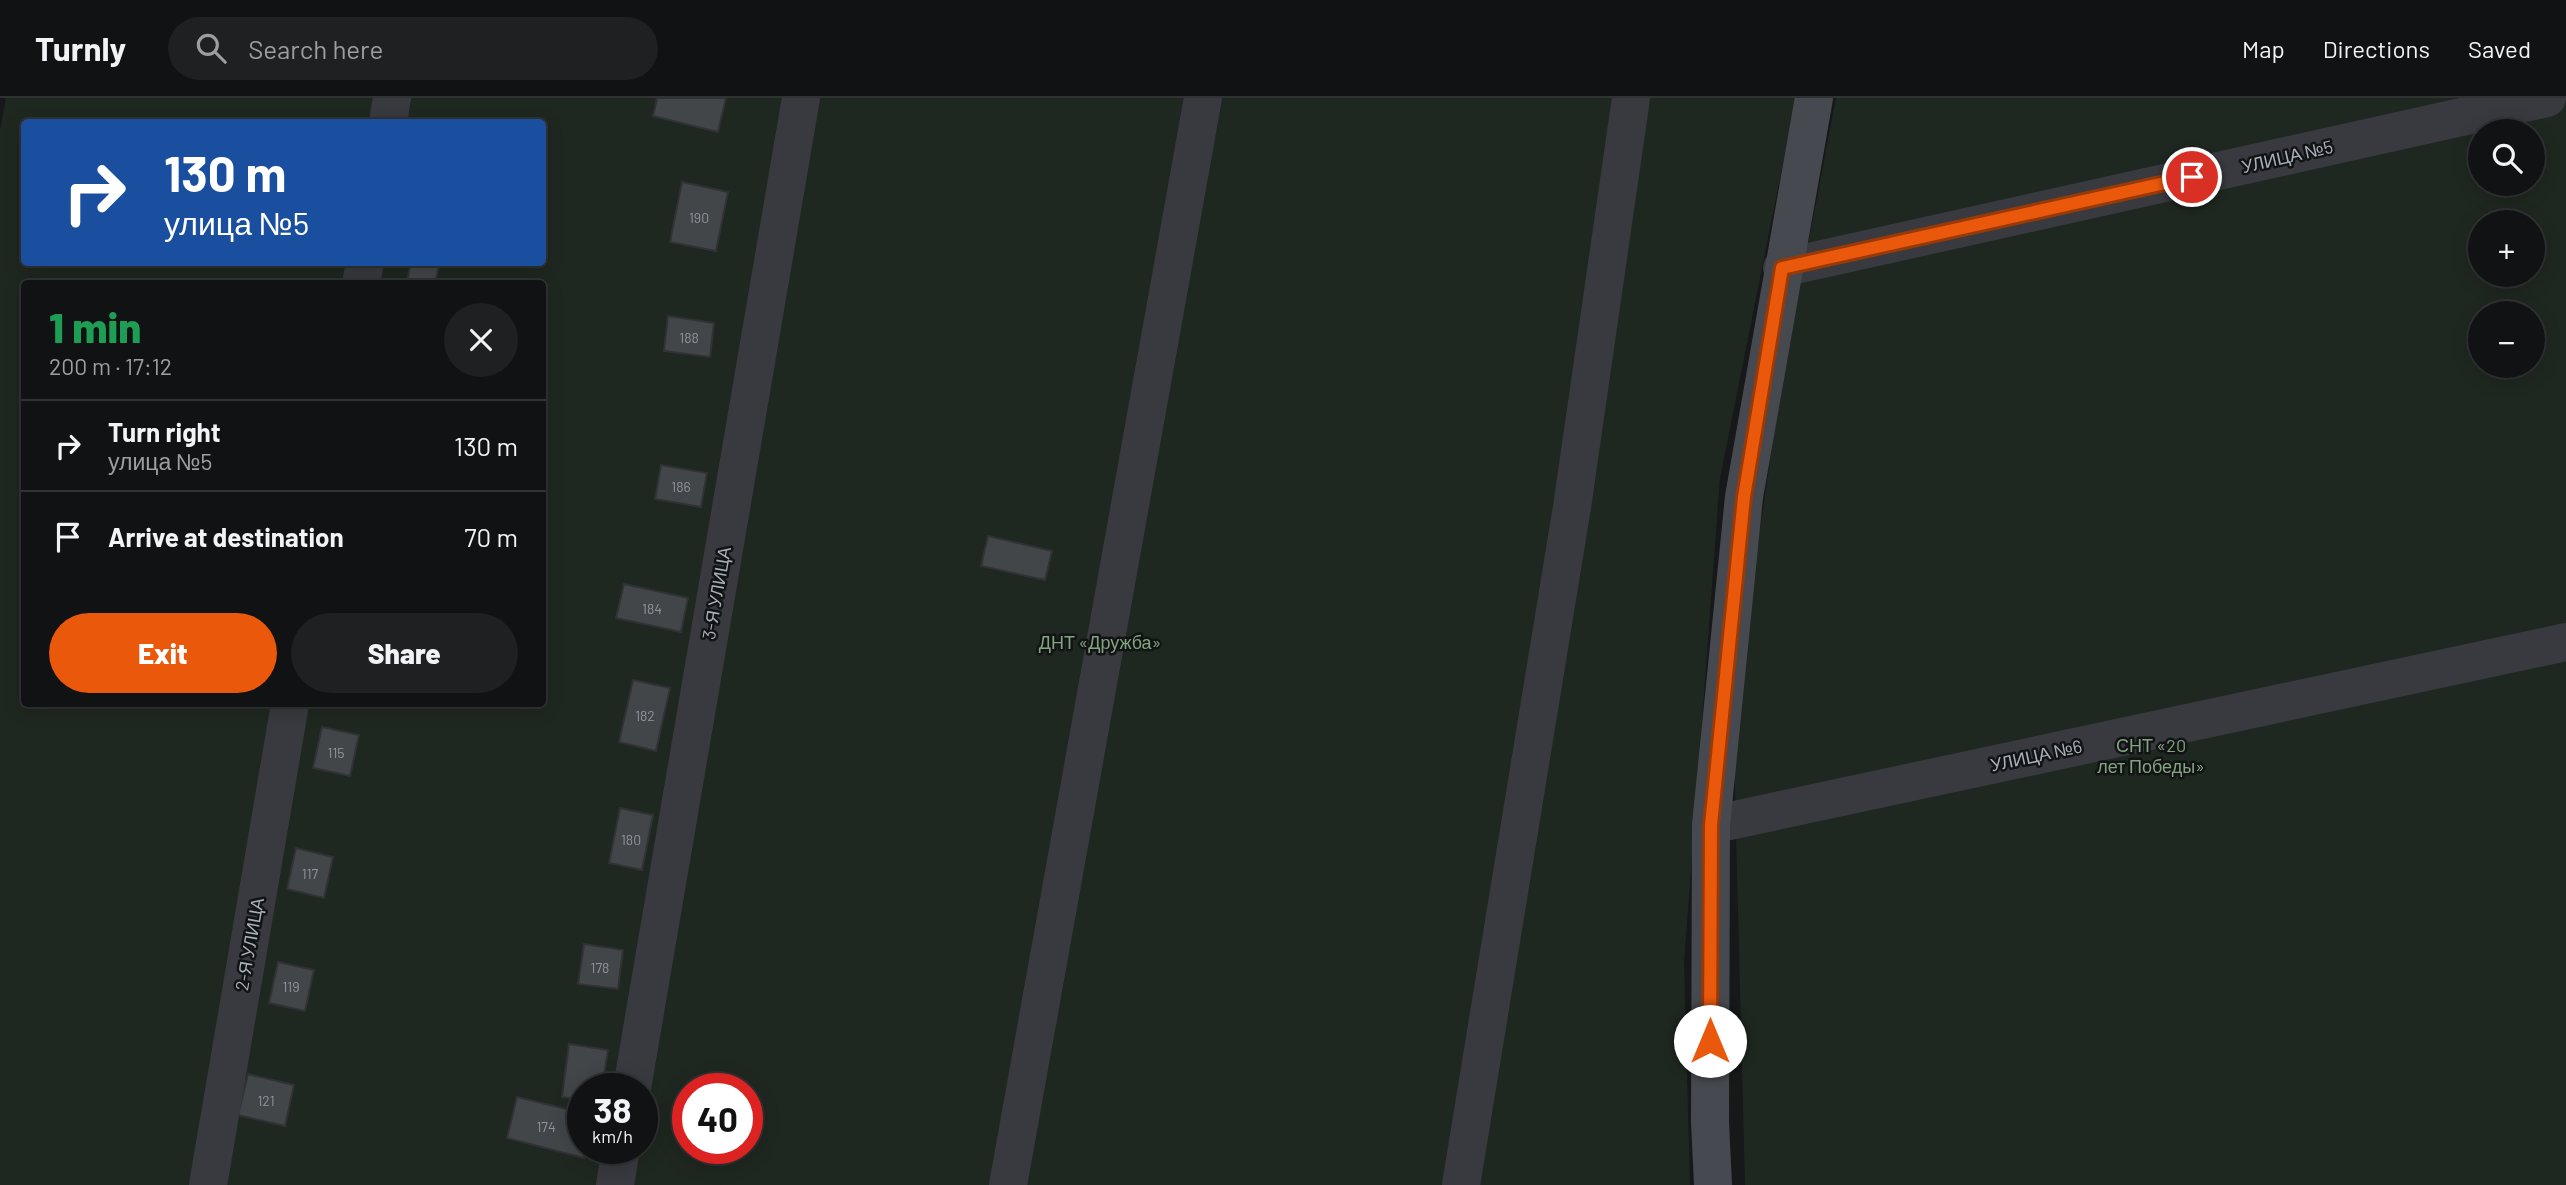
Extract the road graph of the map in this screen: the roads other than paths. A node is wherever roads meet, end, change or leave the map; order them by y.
1 (392, 98) edge
2 (801, 98) edge
3 (1203, 98) edge
4 (1631, 98) edge
5 (1814, 98) edge
6 (2547, 98) edge
7 (388, 119) edge
8 (1782, 268) junction
9 (2566, 642) edge
10 (289, 707) edge
11 (1711, 825) junction
12 (635, 1073) edge
13 (618, 1164) edge
14 (208, 1185) edge
15 (615, 1185) edge
16 (1008, 1185) edge
17 (1461, 1185) edge
18 (1713, 1185) edge

1 - 7 street
2 - 12 street, 3-Я УЛИЦА
3 - 16 street
4 - 17 street
5 - 8 street
6 - 8 street, УЛИЦА №5
8 - 11 street
9 - 11 street, УЛИЦА №6
10 - 14 street, 2-Я УЛИЦА
11 - 18 street
13 - 15 street

